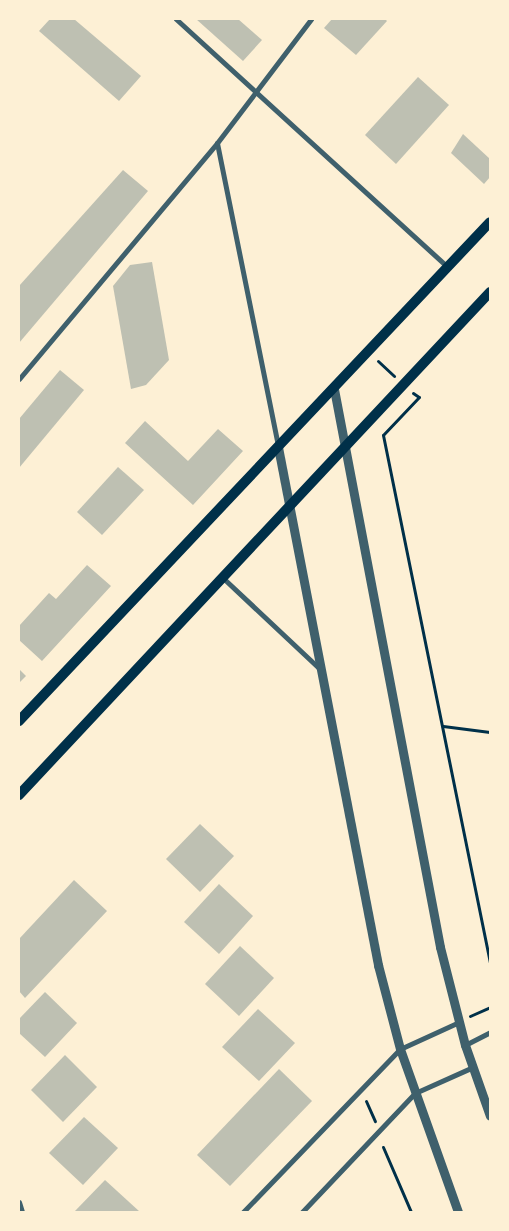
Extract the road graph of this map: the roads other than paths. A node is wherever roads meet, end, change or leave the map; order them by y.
1 (176, 19) edge
2 (312, 19) edge
3 (255, 90) junction
4 (217, 143) junction
5 (490, 222) edge
6 (448, 267) junction
7 (490, 292) edge
8 (19, 378) edge
9 (334, 389) junction
10 (346, 445) junction
11 (278, 447) junction
12 (292, 504) junction
13 (223, 578) junction
14 (324, 674) junction
15 (19, 721) edge
16 (19, 795) edge
17 (459, 1022) junction
18 (490, 1032) edge
19 (465, 1045) junction
20 (400, 1048) junction
21 (473, 1067) junction
22 (415, 1093) junction
23 (490, 1116) edge
24 (19, 1202) edge
25 (22, 1212) edge
26 (243, 1212) edge
27 (302, 1212) edge
28 (458, 1212) edge

1 - 3 street
2 - 3 street
3 - 4 street
3 - 6 street
4 - 8 street
4 - 11 street
5 - 6 main road
6 - 9 main road
7 - 10 main road
9 - 10 street
9 - 11 main road
10 - 12 main road
10 - 17 street
11 - 12 street
11 - 15 main road
12 - 13 main road
12 - 14 street
13 - 14 street
13 - 16 main road
14 - 20 street
17 - 19 street
17 - 20 street
18 - 19 street
19 - 21 street
20 - 22 street
20 - 26 street
21 - 22 street
21 - 23 street
22 - 27 street
22 - 28 street
24 - 25 street

